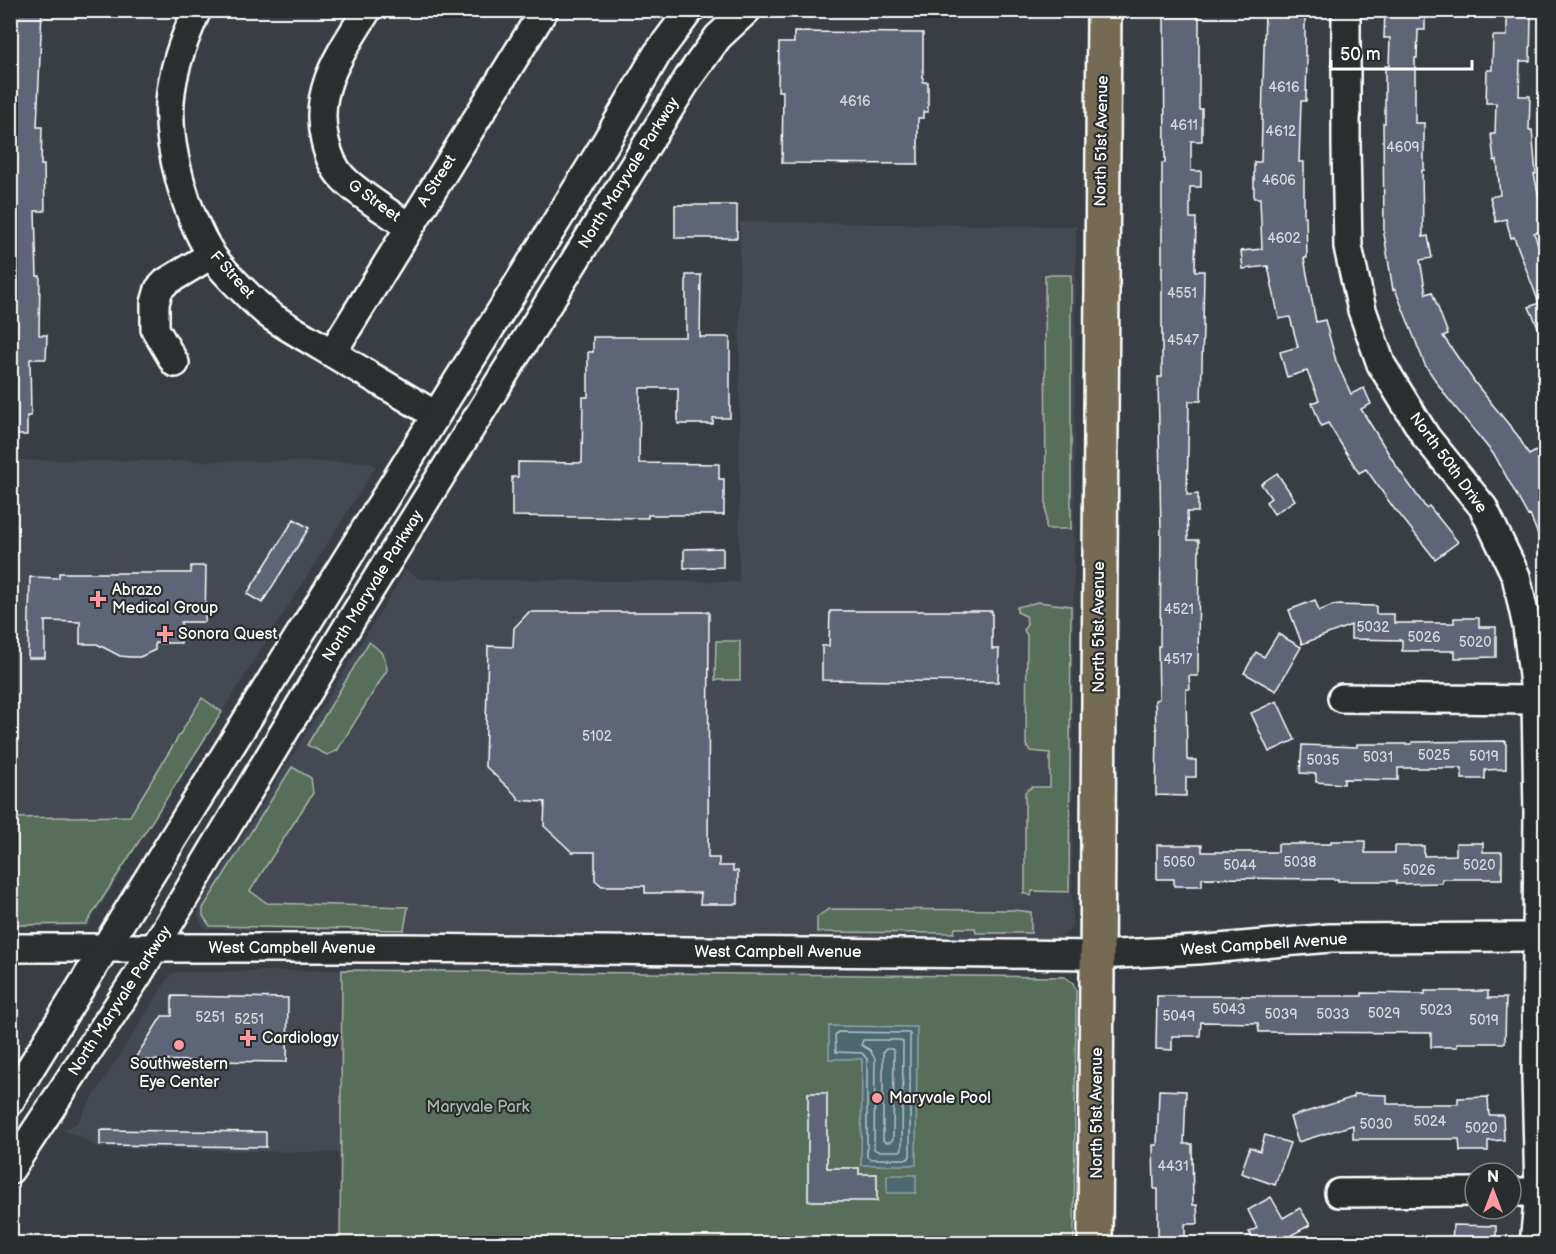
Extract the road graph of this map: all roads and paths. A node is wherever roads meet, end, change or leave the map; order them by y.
1 (197, 10) edge
2 (367, 10) edge
3 (544, 10) edge
4 (747, 10) edge
5 (1104, 10) edge
6 (1346, 10) edge
7 (684, 15) edge
8 (409, 227) junction
9 (211, 255) junction
10 (332, 353) junction
11 (175, 363) dead end
12 (435, 415) junction
13 (356, 614) junction
14 (309, 620) junction
15 (1342, 698) dead end
16 (1536, 700) junction
17 (252, 712) junction
18 (209, 856) junction
19 (1541, 937) edge
20 (10, 948) edge
21 (107, 949) junction
22 (154, 949) junction
23 (1098, 956) junction
24 (10, 1101) edge
25 (12, 1166) edge
26 (1463, 1192) edge
27 (1523, 1192) edge
28 (1539, 1192) junction
29 (1339, 1193) dead end
30 (1095, 1244) edge
31 (1534, 1244) edge

1 - 9 street, F Street
2 - 8 street, G Street
3 - 8 street, A Street
4 - 13 street, North Maryvale Parkway
5 - 23 main road, North 51st Avenue
6 - 16 street, North 50th Drive
7 - 12 street
8 - 10 street, A Street
9 - 10 street, F Street
9 - 11 street
10 - 12 street, F Street
12 - 14 street
13 - 14 street
13 - 18 street, North Maryvale Parkway
14 - 17 street
15 - 16 street
16 - 19 street, North 50th Drive
17 - 18 street
17 - 21 street
18 - 22 street, North Maryvale Parkway
19 - 23 street, West Campbell Avenue
19 - 28 street, North 50th Drive
20 - 21 street, West Campbell Avenue
21 - 22 street, West Campbell Avenue
21 - 24 street
22 - 23 street, West Campbell Avenue
22 - 25 street, North Maryvale Parkway
23 - 30 main road, North 51st Avenue
26 - 29 street
27 - 28 street
28 - 31 street, North 50th Drive

